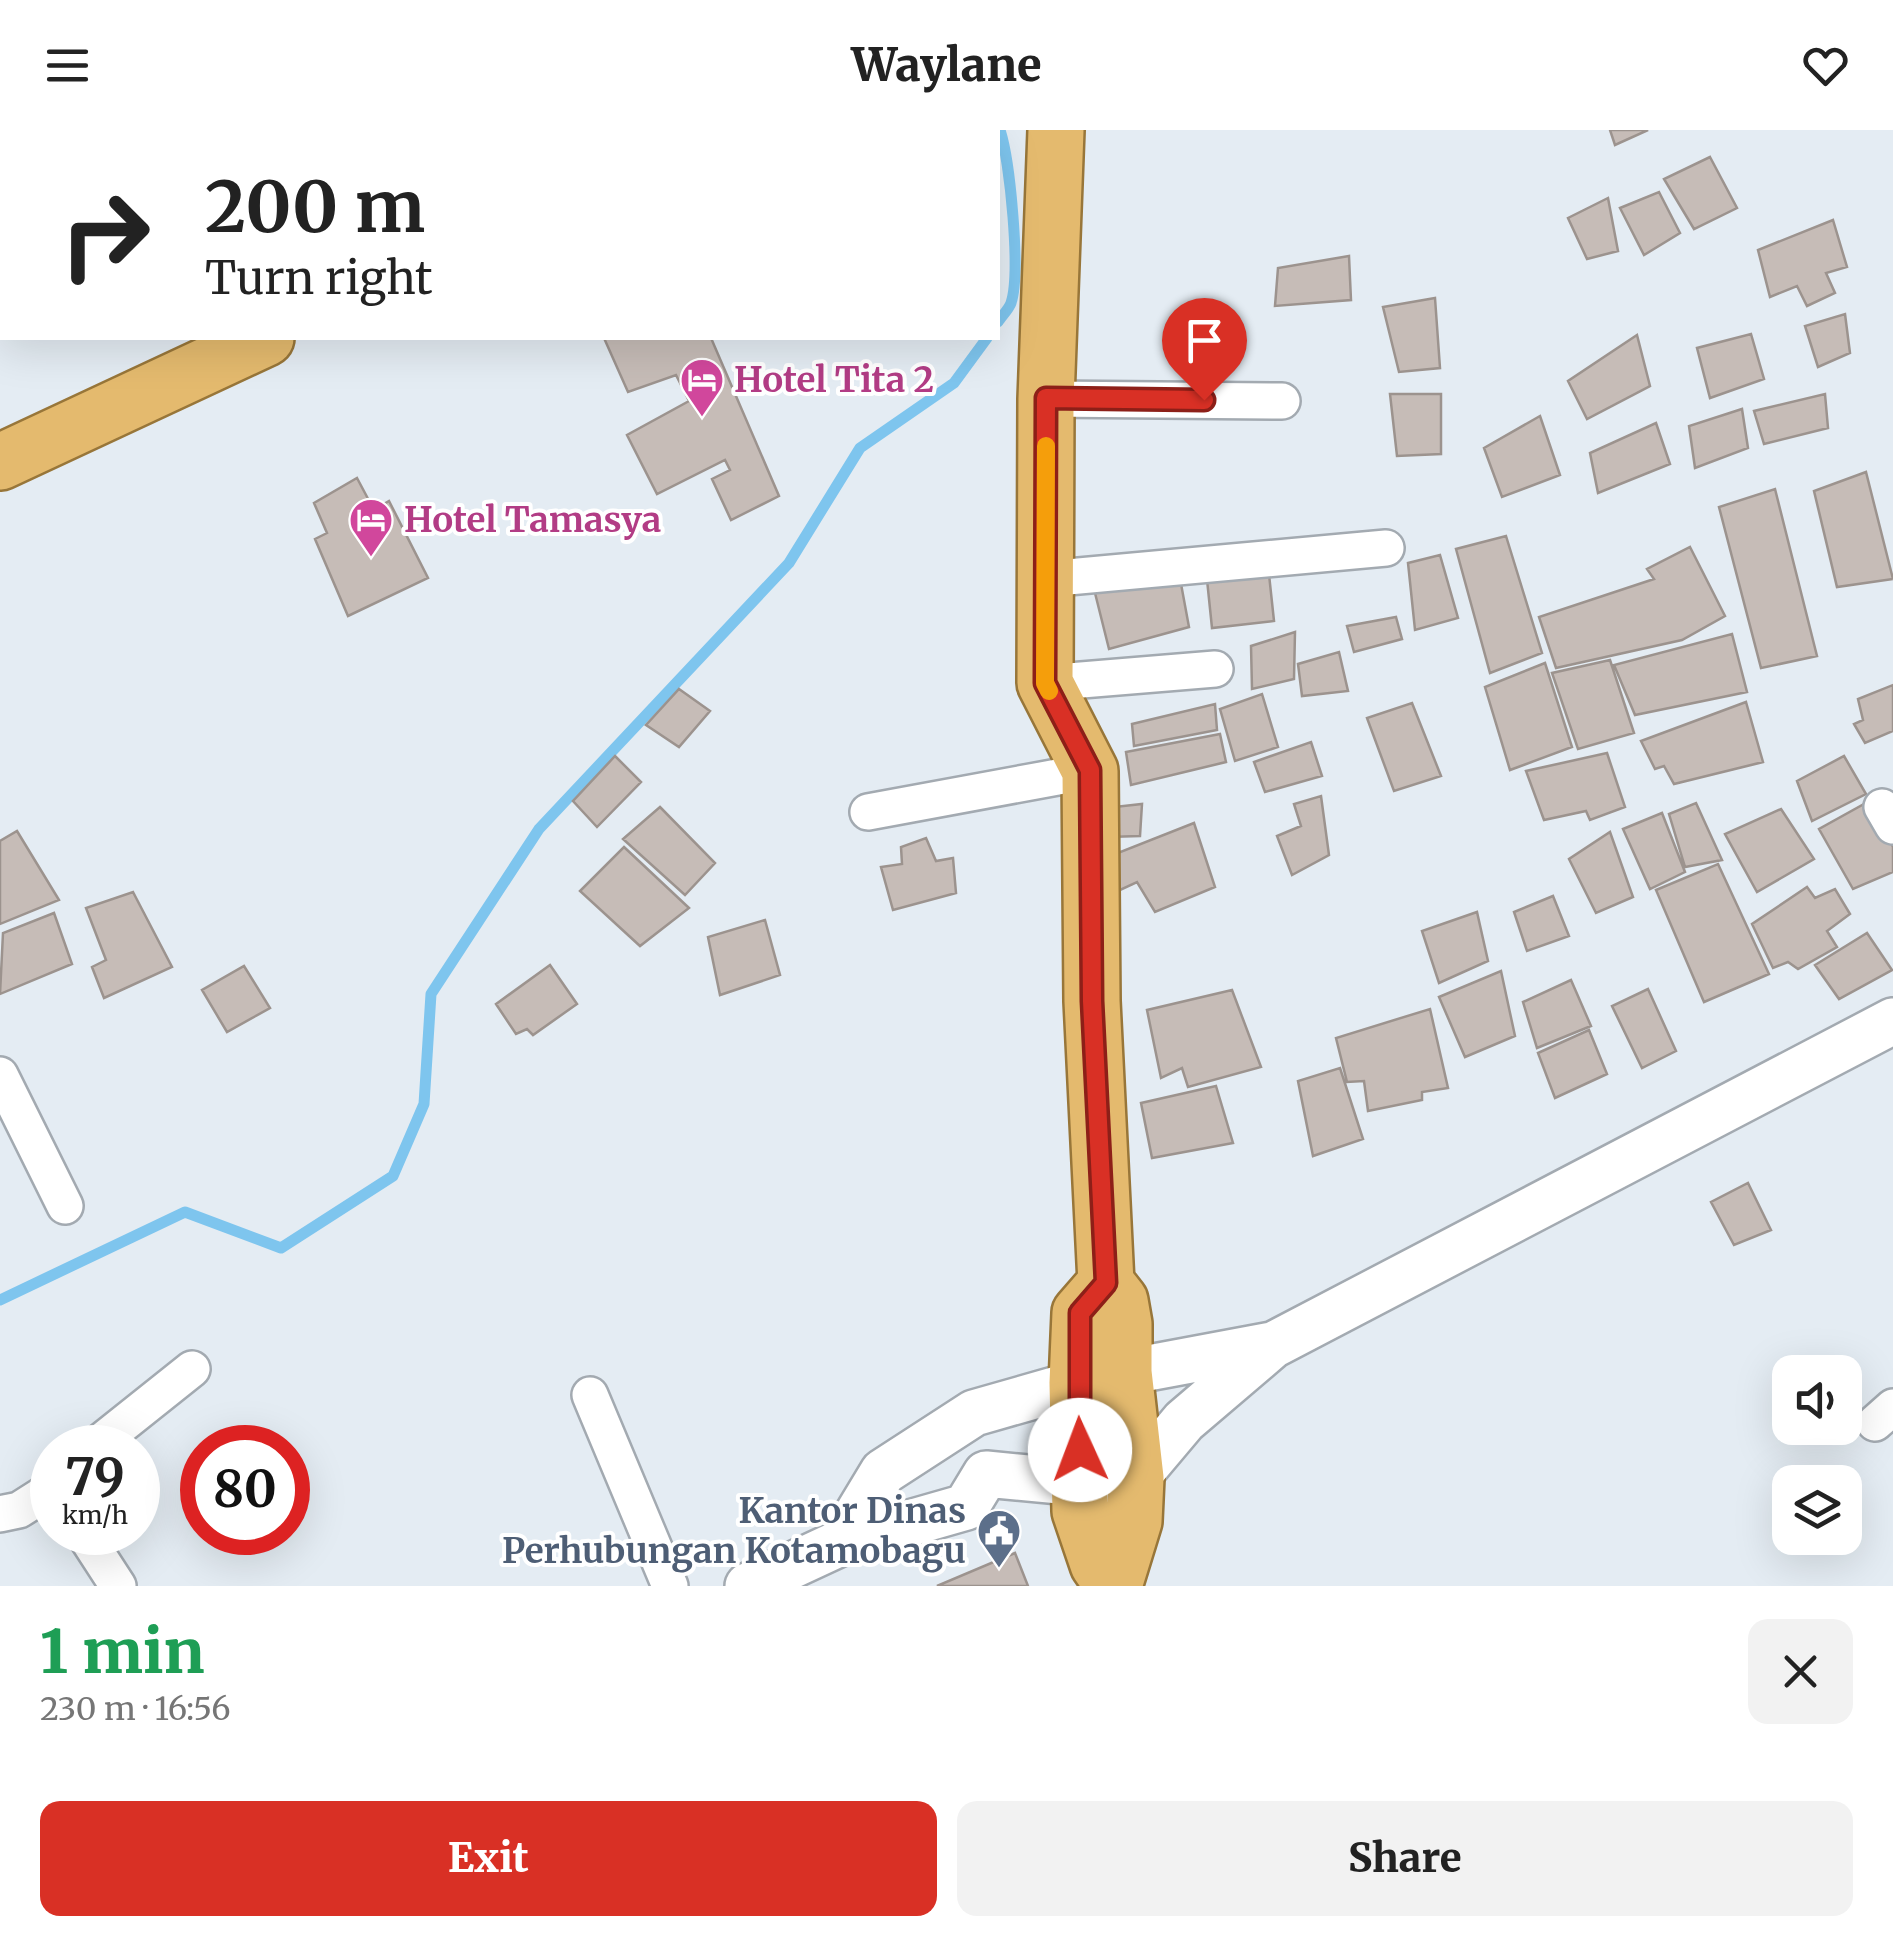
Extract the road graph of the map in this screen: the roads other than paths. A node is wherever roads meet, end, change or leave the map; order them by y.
1 (1056, 130) edge
2 (262, 340) edge
3 (1046, 398) junction
4 (1282, 401) dead end
5 (0, 462) edge
6 (1386, 548) dead end
7 (1046, 579) junction
8 (1215, 668) dead end
9 (1045, 683) junction
10 (1090, 770) junction
11 (868, 812) dead end
12 (1893, 1021) edge
13 (0, 1076) edge
14 (64, 1206) dead end
15 (1273, 1345) junction
16 (192, 1370) dead end
17 (1100, 1378) junction
18 (590, 1395) dead end
19 (122, 1425) edge
20 (1136, 1478) junction
21 (1081, 1483) junction
22 (30, 1503) edge
23 (0, 1514) edge
24 (840, 1543) junction
25 (98, 1555) edge
26 (118, 1586) edge
27 (670, 1586) edge
28 (748, 1586) edge
29 (1113, 1586) edge

1 - 3 highway
2 - 5 highway
3 - 4 street
3 - 7 highway
6 - 7 street
7 - 9 highway
8 - 9 street
9 - 10 highway
10 - 11 street
10 - 17 highway
12 - 15 street
13 - 14 street
15 - 17 street
15 - 20 street
16 - 19 street
17 - 20 highway
17 - 21 highway
17 - 24 street
18 - 27 street
20 - 21 street
20 - 29 highway
21 - 24 street
21 - 29 highway
22 - 23 street
24 - 28 street
25 - 26 street

